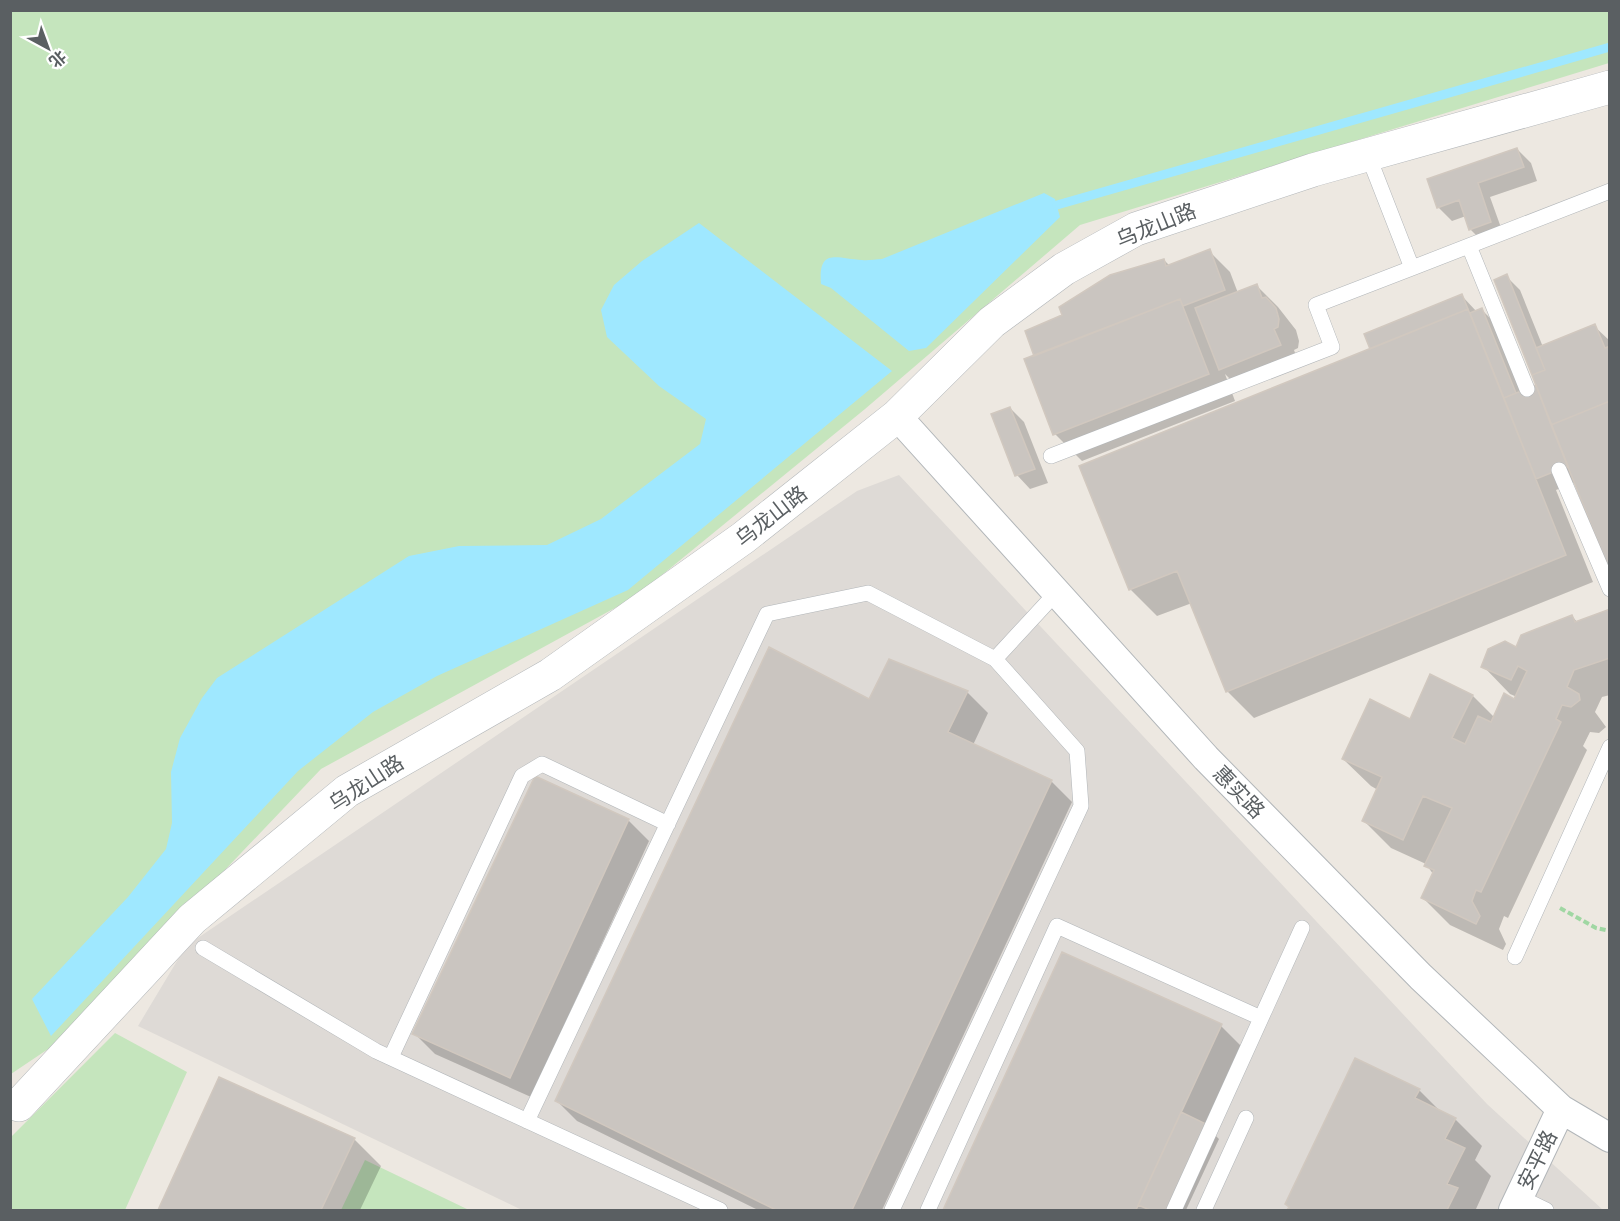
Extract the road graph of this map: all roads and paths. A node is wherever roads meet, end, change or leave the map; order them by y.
1 (1610, 87) edge
2 (1368, 154) junction
3 (1610, 191) edge
4 (1469, 246) junction
5 (1412, 268) junction
6 (1527, 389) dead end
7 (897, 416) junction
8 (1051, 456) dead end
9 (1559, 470) dead end
10 (1610, 589) edge
11 (1056, 592) junction
12 (995, 659) junction
13 (1610, 747) edge
14 (668, 824) junction
15 (1554, 905) dead end
16 (1302, 928) dead end
17 (1610, 932) edge
18 (203, 948) dead end
19 (1515, 957) dead end
20 (1261, 1018) junction
21 (391, 1058) junction
22 (19, 1105) dead end
23 (1561, 1109) junction
24 (1246, 1118) dead end
25 (527, 1121) junction
26 (1610, 1138) edge
27 (1191, 1174) junction
28 (1215, 1185) junction
29 (1516, 1204) edge
30 (720, 1210) edge
31 (892, 1210) edge
32 (928, 1210) edge
33 (1174, 1210) edge
34 (1204, 1210) edge
35 (1546, 1210) edge

1 - 2 street, 乌龙山路
2 - 5 lane
2 - 7 street, 乌龙山路
3 - 4 lane
4 - 5 lane
4 - 6 lane
5 - 8 lane
7 - 11 street, 惠实路
7 - 22 street, 乌龙山路
9 - 10 lane
11 - 12 lane
11 - 23 street, 惠实路
12 - 14 lane
12 - 31 lane
13 - 19 lane
14 - 21 lane
14 - 25 lane
15 - 17 path
16 - 20 lane
18 - 21 lane
20 - 27 lane
20 - 32 lane
21 - 25 lane
23 - 26 street, 惠实路
23 - 29 street, 安平路
24 - 28 lane
25 - 30 lane
27 - 28 lane
27 - 33 lane
28 - 34 lane
29 - 35 lane

